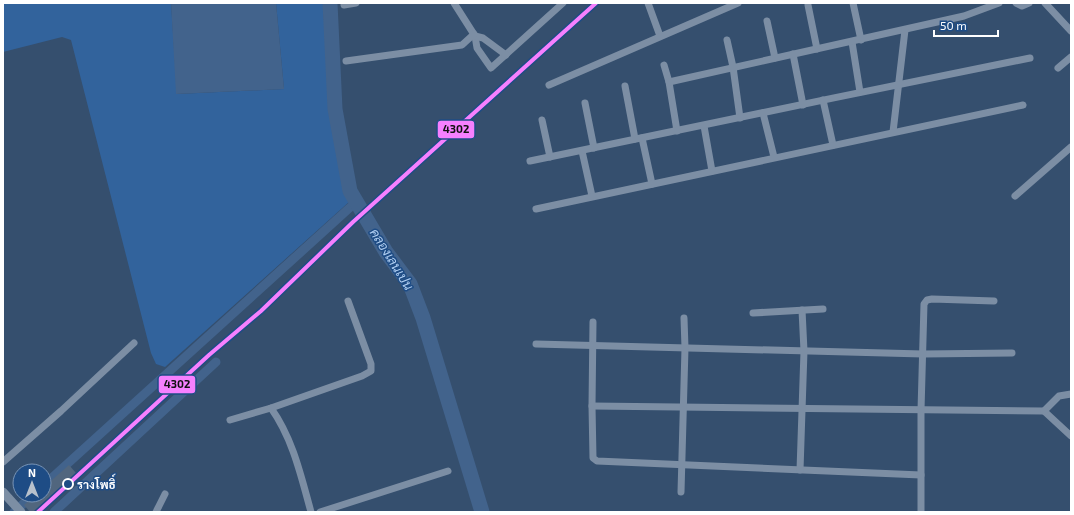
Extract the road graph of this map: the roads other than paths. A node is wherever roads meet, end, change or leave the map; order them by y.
1 (356, 3) edge
2 (454, 3) edge
3 (563, 3) edge
4 (648, 3) edge
5 (738, 3) edge
6 (853, 3) edge
7 (999, 3) edge
8 (1016, 3) edge
9 (1029, 3) edge
10 (1045, 3) edge
11 (344, 5) dead end
12 (808, 5) dead end
13 (767, 22) dead end
14 (905, 30) junction
15 (1071, 31) edge
16 (474, 35) junction
17 (660, 36) junction
18 (727, 40) dead end
19 (861, 40) junction
20 (852, 42) junction
21 (817, 49) junction
22 (793, 54) junction
23 (506, 55) junction
24 (1071, 57) edge
25 (775, 58) junction
26 (1030, 58) dead end
27 (346, 61) dead end
28 (664, 65) dead end
29 (733, 67) junction
30 (1058, 68) dead end
31 (669, 82) junction
32 (899, 84) junction
33 (549, 85) dead end
34 (625, 86) dead end
35 (860, 92) junction
36 (823, 100) junction
37 (585, 103) dead end
38 (803, 105) junction
39 (1023, 106) dead end
40 (763, 113) junction
41 (740, 118) junction
42 (542, 120) dead end
43 (704, 126) junction
44 (677, 131) junction
45 (894, 132) junction
46 (639, 139) junction
47 (833, 145) junction
48 (1071, 147) edge
49 (594, 148) junction
50 (582, 151) junction
51 (550, 157) junction
52 (774, 158) junction
53 (530, 161) dead end
54 (712, 171) junction
55 (652, 184) junction
56 (592, 196) junction
57 (1015, 196) dead end
58 (536, 209) dead end
59 (348, 301) dead end
60 (994, 301) dead end
61 (823, 309) dead end
62 (802, 310) junction
63 (753, 313) dead end
64 (684, 318) dead end
65 (593, 322) dead end
66 (134, 343) dead end
67 (536, 344) dead end
68 (593, 346) junction
69 (685, 348) junction
70 (804, 351) junction
71 (1012, 353) dead end
72 (922, 354) junction
73 (1071, 394) edge
74 (592, 406) junction
75 (684, 407) junction
76 (271, 408) junction
77 (802, 409) junction
78 (921, 410) junction
79 (1044, 411) junction
80 (230, 420) dead end
81 (1071, 436) edge
82 (3, 462) edge
83 (682, 465) junction
84 (800, 470) junction
85 (448, 471) dead end
86 (921, 475) junction
87 (3, 492) edge
88 (682, 492) dead end
89 (165, 494) dead end
90 (19, 510) edge
91 (156, 512) edge
92 (311, 512) edge
93 (320, 512) edge
94 (921, 512) edge

1 - 11 street
2 - 16 street
3 - 23 street
4 - 17 street
5 - 17 street
6 - 19 street
7 - 14 street
8 - 9 street
10 - 15 street
12 - 21 street
13 - 25 street
14 - 19 street
14 - 32 street
16 - 23 street
16 - 23 street
16 - 27 street
17 - 33 street
18 - 29 street
19 - 20 street
20 - 21 street
20 - 35 street
21 - 22 street
22 - 25 street
22 - 38 street
24 - 30 street
25 - 29 street
26 - 32 street
28 - 31 street
29 - 31 street
29 - 41 street
31 - 44 street
32 - 35 street
32 - 45 street
34 - 46 street
35 - 36 street
36 - 38 street
36 - 47 street
37 - 49 street
38 - 40 street
39 - 45 street
40 - 41 street
40 - 52 street
41 - 43 street
42 - 51 street
43 - 44 street
43 - 54 street
44 - 46 street
45 - 47 street
46 - 49 street
46 - 55 street
47 - 52 street
48 - 57 street
49 - 50 street
50 - 51 street
50 - 56 street
51 - 53 street
52 - 54 street
54 - 55 street
55 - 56 street
56 - 58 street
59 - 76 street
60 - 72 street
61 - 62 street
62 - 63 street
62 - 70 street
64 - 69 street
65 - 68 street
66 - 82 street
67 - 68 street
68 - 69 street
68 - 74 street
69 - 70 street
69 - 75 street
70 - 72 street
70 - 77 street
71 - 72 street
72 - 78 street
73 - 79 street
74 - 75 street
74 - 83 street
75 - 77 street
75 - 83 street
76 - 80 street
76 - 92 street
77 - 78 street
77 - 84 street
78 - 79 street
78 - 86 street
79 - 81 street
83 - 84 street
83 - 88 street
84 - 86 street
85 - 93 street
86 - 94 street
87 - 90 street
89 - 91 street

